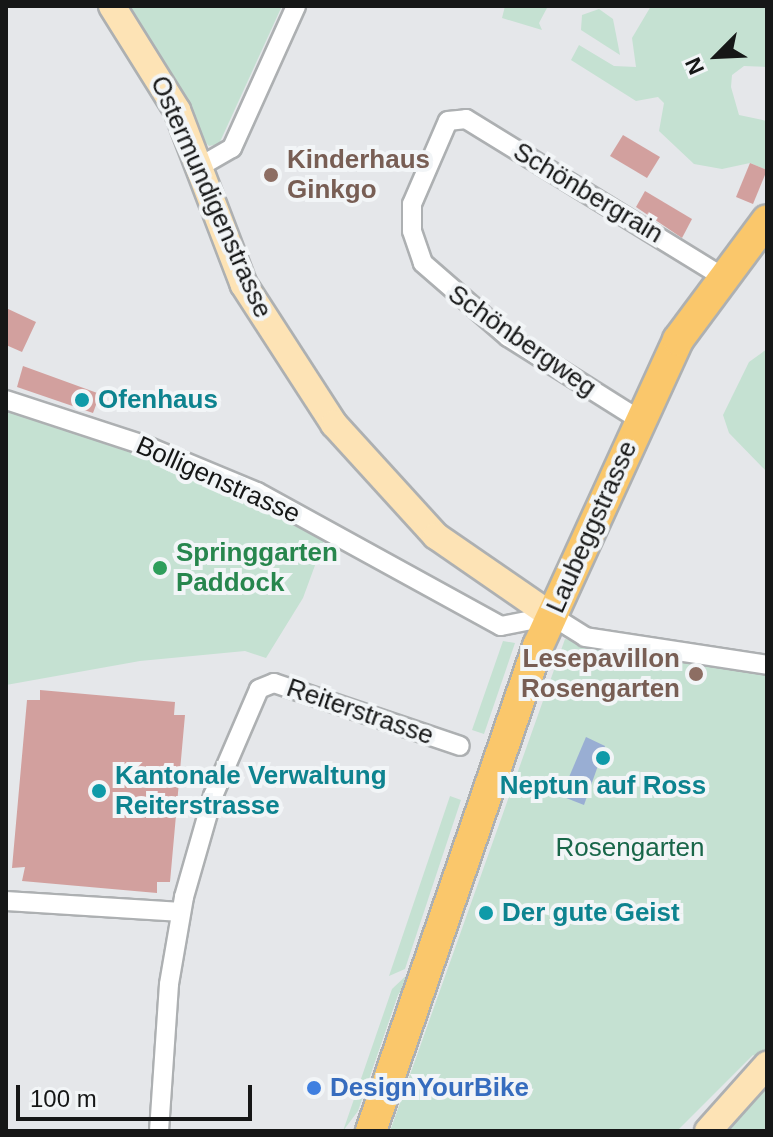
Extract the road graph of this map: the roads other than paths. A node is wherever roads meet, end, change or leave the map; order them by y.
1 (112, 6) edge
2 (296, 6) edge
3 (453, 117) joint
4 (199, 167) junction
5 (767, 220) edge
6 (721, 276) junction
7 (6, 400) edge
8 (640, 420) junction
9 (552, 616) junction
10 (767, 665) edge
11 (460, 746) dead end
12 (6, 901) edge
13 (181, 912) junction
14 (767, 1065) edge
15 (159, 1131) edge
16 (371, 1131) edge
17 (708, 1131) edge

1 - 4 main road, Ostermundigenstrasse
2 - 4 street
3 - 6 street, Schönbergrain
3 - 8 street, Schönbergweg
4 - 9 main road, Ostermundigenstrasse
5 - 6 main road, Laubeggstrasse
6 - 8 main road, Laubeggstrasse
7 - 9 street, Bolligenstrasse
8 - 9 main road, Laubeggstrasse
9 - 10 street
9 - 16 main road, Laubeggstrasse
11 - 13 street, Reiterstrasse
12 - 13 street
13 - 15 street, Reiterstrasse
14 - 17 main road

